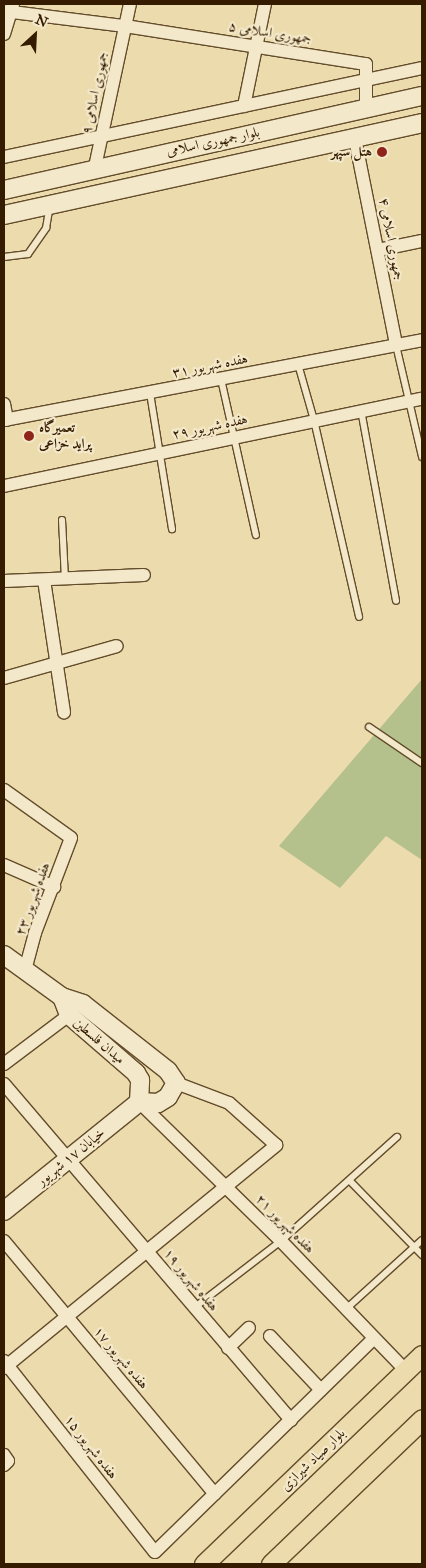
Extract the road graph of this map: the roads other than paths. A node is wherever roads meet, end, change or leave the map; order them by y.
1 (130, 4) edge
2 (265, 4) edge
3 (9, 9) edge
4 (125, 26) junction
5 (4, 34) edge
6 (254, 46) junction
7 (422, 68) edge
8 (367, 80) junction
9 (422, 96) edge
10 (244, 106) junction
11 (366, 109) junction
12 (422, 123) edge
13 (100, 137) junction
14 (355, 139) junction
15 (4, 157) edge
16 (95, 167) junction
17 (4, 190) edge
18 (50, 205) junction
19 (4, 215) edge
20 (422, 241) edge
21 (378, 250) junction
22 (4, 257) edge
23 (422, 340) edge
24 (396, 345) junction
25 (298, 364) junction
26 (221, 379) junction
27 (150, 393) junction
28 (422, 399) edge
29 (409, 401) junction
30 (4, 404) edge
31 (361, 410) junction
32 (6, 420) edge
33 (314, 420) junction
34 (236, 436) junction
35 (160, 453) junction
36 (422, 457) edge
37 (4, 486) edge
38 (62, 520) dead end
39 (172, 529) dead end
40 (256, 535) dead end
41 (144, 575) dead end
42 (65, 579) junction
43 (44, 580) junction
44 (4, 581) edge
45 (396, 601) dead end
46 (359, 617) dead end
47 (117, 646) dead end
48 (58, 664) junction
49 (4, 678) edge
50 (64, 712) dead end
51 (369, 728) dead end
52 (422, 763) edge
53 (4, 790) edge
54 (4, 865) edge
55 (54, 887) junction
56 (4, 956) edge
57 (25, 970) junction
58 (62, 997) junction
59 (69, 1015) junction
60 (4, 1064) edge
61 (176, 1083) junction
62 (4, 1084) edge
63 (139, 1102) junction
64 (397, 1137) dead end
65 (67, 1160) junction
66 (351, 1182) junction
67 (226, 1187) junction
68 (4, 1211) edge
69 (422, 1240) edge
70 (4, 1241) edge
71 (282, 1241) junction
72 (415, 1247) junction
73 (146, 1250) junction
74 (422, 1255) edge
75 (195, 1307) junction
76 (346, 1309) junction
77 (66, 1316) junction
78 (249, 1328) dead end
79 (270, 1336) dead end
80 (374, 1338) junction
81 (228, 1348) junction
82 (422, 1355) edge
83 (5, 1364) edge
84 (406, 1371) junction
85 (321, 1390) junction
86 (422, 1419) edge
87 (291, 1420) junction
88 (4, 1456) edge
89 (4, 1465) edge
90 (215, 1494) junction
91 (204, 1564) edge
92 (272, 1564) edge

1 - 4 street, جمهوری اسلامی ۹
2 - 6 street
3 - 4 street, جمهوری اسلامی ۵
3 - 5 street
4 - 6 street, جمهوری اسلامی ۵
4 - 13 street, جمهوری اسلامی ۹
6 - 8 street, جمهوری اسلامی ۵
6 - 10 street
7 - 8 street
8 - 10 street
8 - 11 street
9 - 11 main road, بلوار جمهوری اسلامی
10 - 13 street
11 - 16 main road, بلوار جمهوری اسلامی
12 - 14 main road, بلوار جمهوری اسلامی
13 - 15 street
13 - 16 street, جمهوری اسلامی ۹
14 - 18 main road, بلوار جمهوری اسلامی
14 - 21 street, جمهوری اسلامی ۴
16 - 17 main road, بلوار جمهوری اسلامی
18 - 19 main road, بلوار جمهوری اسلامی
18 - 22 lane
20 - 21 street
21 - 24 street, جمهوری اسلامی ۴
23 - 24 street, هفده شهریور ۳۱
24 - 25 street, هفده شهریور ۳۱
24 - 29 lane
25 - 26 street, هفده شهریور ۳۱
25 - 33 lane
26 - 27 street, هفده شهریور ۳۱
26 - 34 lane
27 - 32 street, هفده شهریور ۳۱
27 - 35 lane
28 - 29 street, هفده شهریور ۲۹
29 - 31 street, هفده شهریور ۲۹
29 - 36 lane
30 - 32 street
31 - 33 street, هفده شهریور ۲۹
31 - 45 lane
33 - 34 street, هفده شهریور ۲۹
33 - 46 lane
34 - 35 street, هفده شهریور ۲۹
34 - 40 lane
35 - 37 street, هفده شهریور ۲۹
35 - 39 lane
38 - 42 lane
41 - 42 street
42 - 43 street
43 - 44 street
43 - 48 street
47 - 48 street
48 - 49 street
48 - 50 street
51 - 52 lane
53 - 55 street, هفده شهریور ۲۳
54 - 55 street
55 - 57 street, هفده شهریور ۲۳
56 - 57 main road
57 - 58 main road
58 - 59 main road, میدان فلسطین
58 - 61 main road, میدان فلسطین
59 - 60 street
59 - 63 main road, میدان فلسطین
61 - 63 main road
61 - 67 street
62 - 65 street, هفده شهریور ۱۹
63 - 65 main road, خیابان ۱۷ شهریور
63 - 67 street, هفده شهریور ۲۱
64 - 66 lane
65 - 68 main road, خیابان ۱۷ شهریور
65 - 73 street, هفده شهریور ۱۹
66 - 71 lane
66 - 72 lane
67 - 71 street, هفده شهریور ۲۱
67 - 73 street
69 - 72 lane
70 - 77 street, هفده شهریور ۱۷
71 - 75 lane
71 - 76 street, هفده شهریور ۲۱
72 - 74 lane
72 - 76 lane
73 - 75 street, هفده شهریور ۱۹
73 - 77 street
75 - 81 street, هفده شهریور ۱۹
76 - 80 street, هفده شهریور ۲۱
77 - 83 street
77 - 90 street, هفده شهریور ۱۷
78 - 81 street
79 - 85 street
80 - 84 street, هفده شهریور ۲۱
80 - 85 street
81 - 87 street, هفده شهریور ۱۹
82 - 84 main road, بلوار صیاد شیرازی
83 - 90 street, هفده شهریور ۱۵
84 - 91 main road, بلوار صیاد شیرازی
85 - 87 street
86 - 92 main road
87 - 90 street
88 - 89 street

